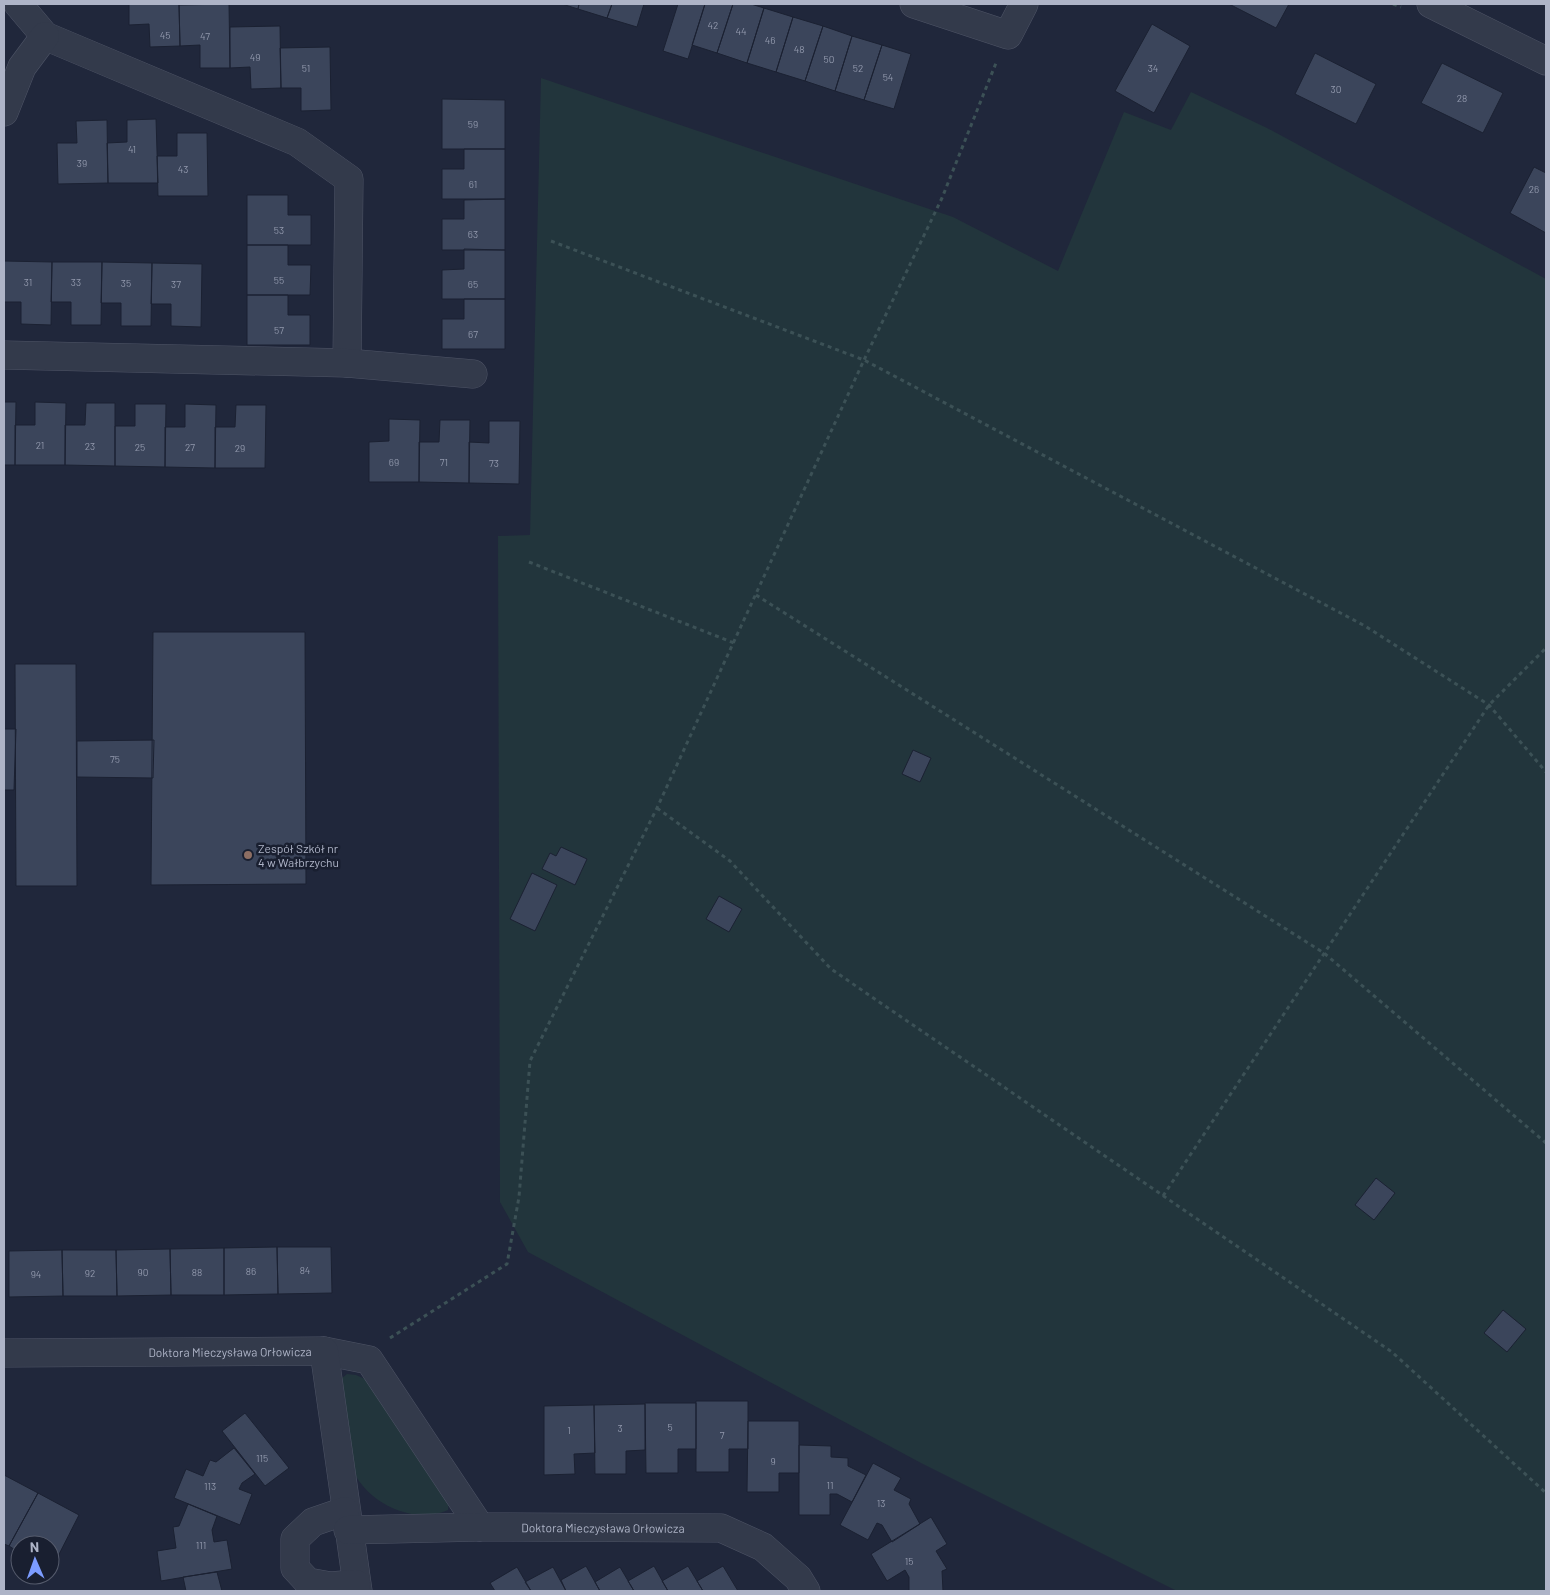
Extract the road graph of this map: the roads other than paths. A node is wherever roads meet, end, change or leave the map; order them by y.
1 (18, 4) edge
2 (914, 4) edge
3 (1024, 4) edge
4 (1431, 4) edge
5 (45, 36) junction
6 (1546, 61) edge
7 (4, 112) edge
8 (4, 355) edge
9 (347, 363) junction
10 (473, 374) dead end
11 (324, 1351) junction
12 (4, 1353) edge
13 (346, 1521) junction
14 (480, 1527) junction
15 (357, 1587) edge
16 (806, 1591) edge

1 - 5 street
2 - 3 street
4 - 6 street
5 - 7 street
5 - 9 street
8 - 9 street
9 - 10 street
11 - 12 street, Doktora Mieczysława Orłowicza
11 - 13 street, Doktora Mieczysława Orłowicza
11 - 14 street
13 - 14 street, Doktora Mieczysława Orłowicza
13 - 15 street, Doktora Mieczysława Orłowicza
13 - 15 street, Doktora Mieczysława Orłowicza
14 - 16 street, Doktora Mieczysława Orłowicza

